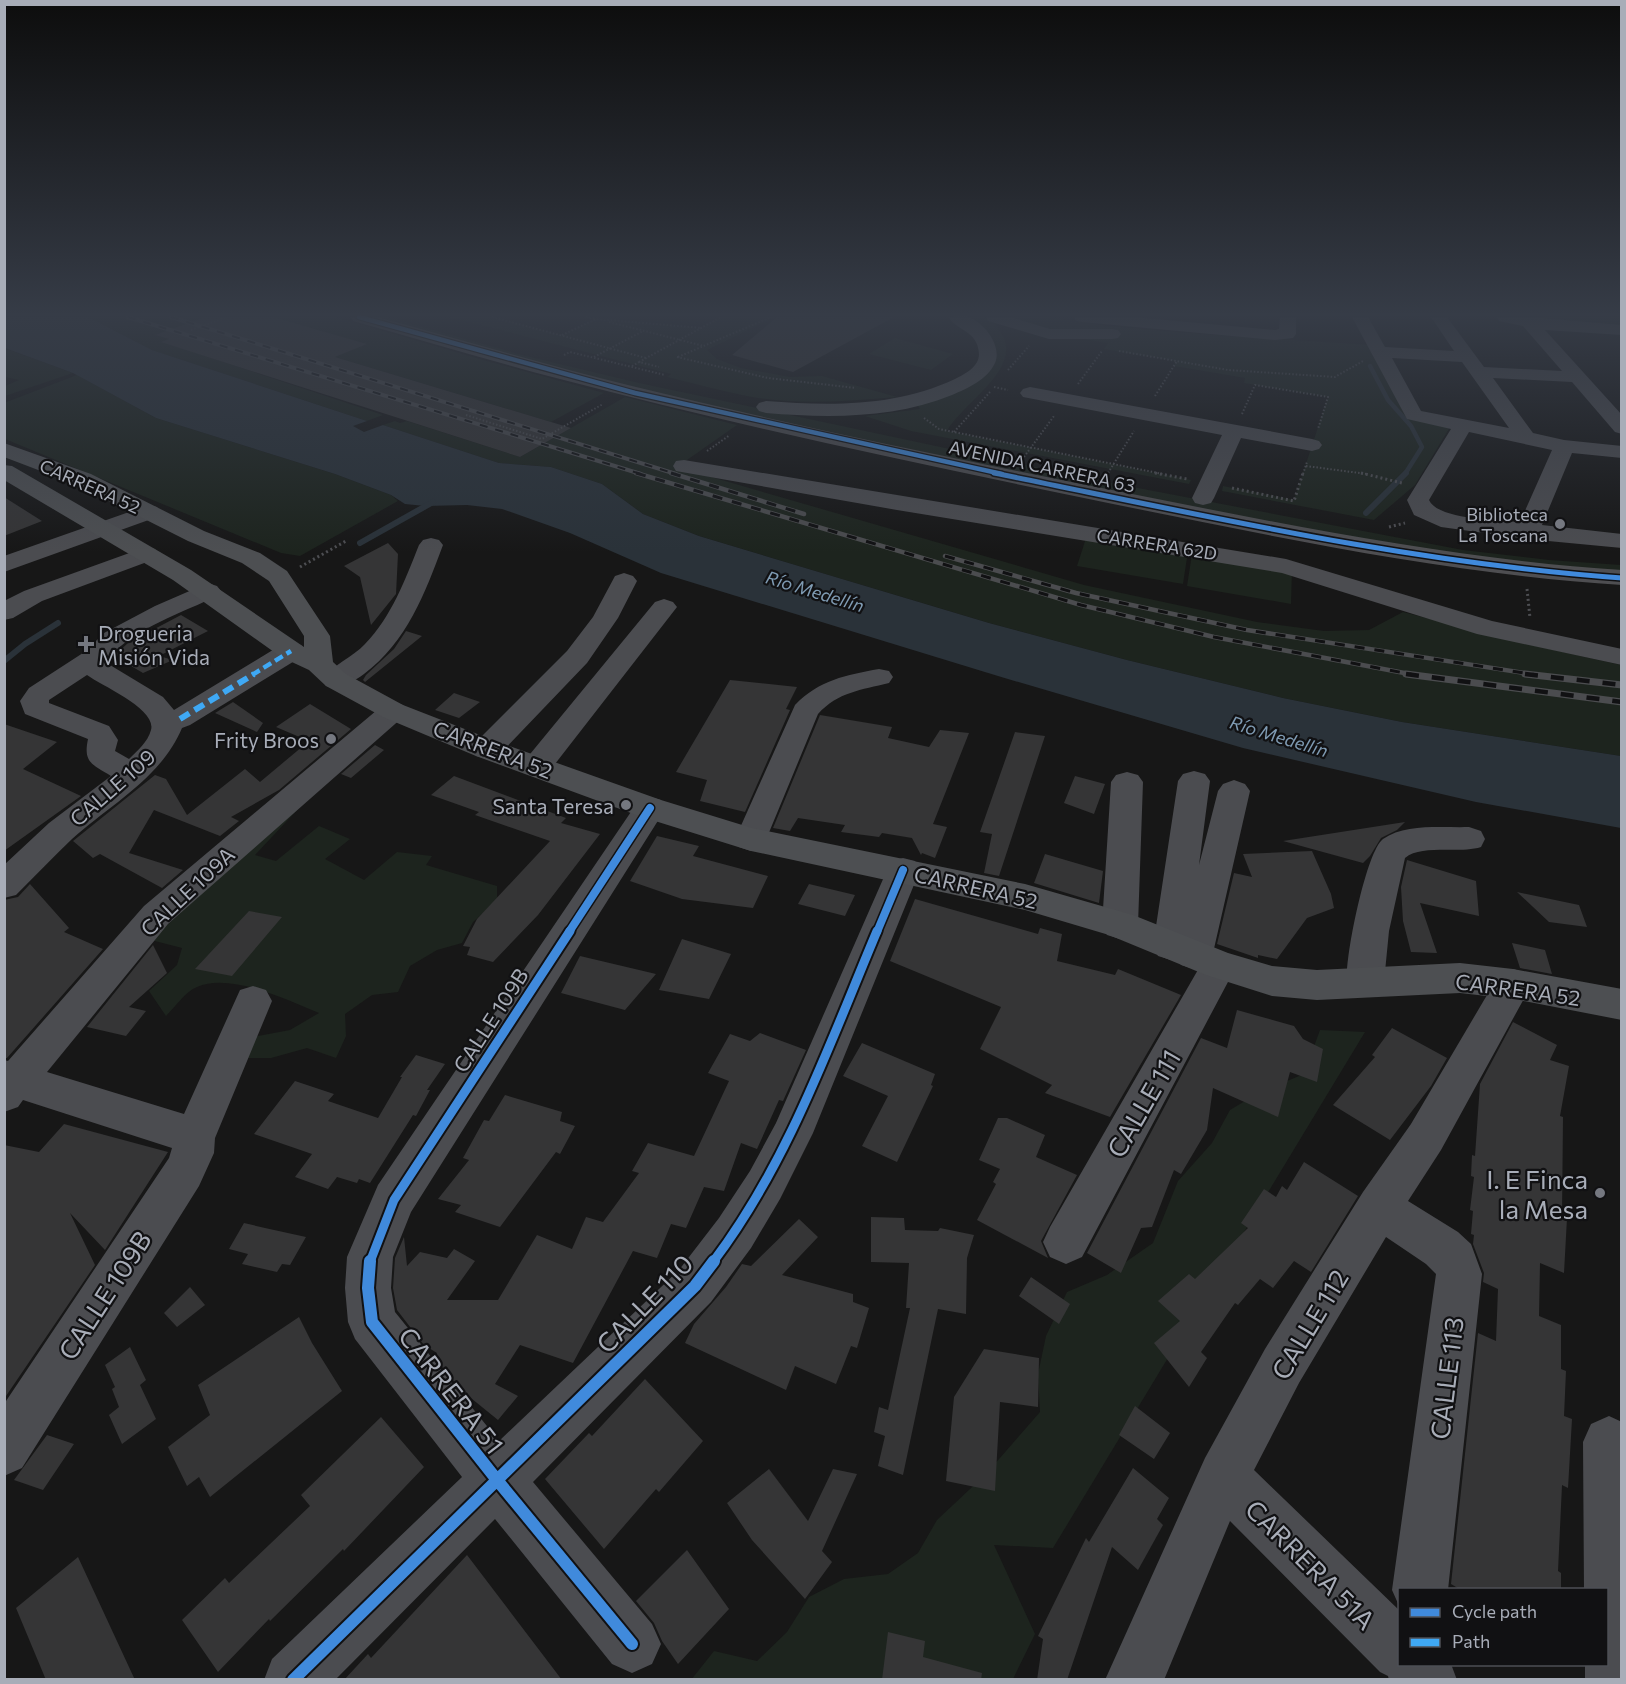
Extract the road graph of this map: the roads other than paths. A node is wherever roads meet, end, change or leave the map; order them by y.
1 (654, 396) edge
2 (714, 396) edge
3 (932, 396) edge
4 (1044, 396) edge
5 (1404, 396) edge
6 (1496, 396) edge
7 (1594, 396) edge
8 (1596, 398) junction
9 (1622, 400) edge
10 (766, 407) junction
11 (1463, 425) junction
12 (1622, 428) edge
13 (1234, 431) junction
14 (1527, 439) junction
15 (1312, 445) dead end
16 (1563, 446) junction
17 (4, 448) edge
18 (1622, 452) edge
19 (684, 466) road end
20 (4, 471) edge
21 (1207, 491) junction
22 (149, 512) junction
23 (104, 528) junction
24 (1527, 532) junction
25 (196, 536) junction
26 (1622, 542) edge
27 (431, 545) dead end
28 (146, 554) junction
29 (10, 558) edge
30 (1622, 560) edge
31 (1622, 578) edge
32 (624, 581) dead end
33 (208, 591) junction
34 (664, 607) dead end
35 (4, 612) edge
36 (291, 651) junction
37 (1622, 657) edge
38 (95, 660) junction
39 (327, 672) junction
40 (879, 677) dead end
41 (393, 711) junction
42 (180, 719) dead end
43 (487, 749) junction
44 (537, 766) junction
45 (132, 775) junction
46 (1194, 780) dead end
47 (1127, 782) dead end
48 (1234, 791) dead end
49 (651, 808) junction
50 (751, 838) junction
51 (1469, 839) dead end
52 (903, 870) junction
53 (4, 886) edge
54 (1120, 925) junction
55 (1195, 955) junction
56 (1365, 982) junction
57 (1513, 984) junction
58 (253, 1001) dead end
59 (1622, 1005) edge
60 (8, 1083) edge
61 (194, 1138) junction
62 (1379, 1207) junction
63 (1066, 1242) dead end
64 (370, 1257) joint
65 (1609, 1442) dead end
66 (4, 1450) edge
67 (1223, 1476) junction
68 (496, 1480) junction
69 (1420, 1588) edge
70 (632, 1644) dead end
71 (1398, 1650) edge
72 (1413, 1666) edge
73 (293, 1680) edge
74 (1134, 1680) edge
75 (1428, 1680) edge
76 (1614, 1680) edge

1 - 31 highway, AVENIDA CARRERA 63
2 - 10 highway, AVENIDA CARRERA 63
3 - 10 main road
4 - 13 street
5 - 11 street
6 - 14 street
7 - 8 street
8 - 9 street
8 - 12 street
10 - 21 highway, AVENIDA CARRERA 63
11 - 14 street
11 - 24 street
13 - 15 street
13 - 21 street
14 - 16 street
16 - 18 street
16 - 24 street
17 - 22 main road, CARRERA 52
19 - 37 street, CARRERA 62D
20 - 23 main road, CARRERA 52
21 - 30 highway, AVENIDA CARRERA 63
22 - 23 street
22 - 25 main road, CARRERA 52
23 - 28 main road, CARRERA 52
23 - 29 street
24 - 26 street
25 - 28 main road
25 - 39 main road, CARRERA 52
27 - 39 street
28 - 33 main road, CARRERA 52
28 - 35 street
32 - 43 street
33 - 36 main road, CARRERA 52
33 - 38 street
34 - 44 street
36 - 39 main road, CARRERA 52
36 - 42 street
38 - 45 street, CALLE 109
38 - 45 street
39 - 41 main road, CARRERA 52
40 - 50 street
41 - 43 main road, CARRERA 52
41 - 60 street, CALLE 109A
43 - 44 main road, CARRERA 52
44 - 49 main road, CARRERA 52
45 - 53 street, CALLE 109
46 - 55 street
47 - 54 street
48 - 55 street
49 - 50 main road, CARRERA 52
49 - 64 street, CALLE 109B
50 - 52 main road, CARRERA 52
51 - 56 street
52 - 54 main road, CARRERA 52
52 - 68 street, CALLE 110
54 - 55 main road, CARRERA 52
55 - 56 main road, CARRERA 52
55 - 63 street, CALLE 111
56 - 57 main road, CARRERA 52
57 - 59 main road, CARRERA 52
57 - 62 street, CALLE 112
58 - 61 street, CALLE 109B
60 - 61 street
61 - 66 street, CALLE 109B
62 - 67 street, CALLE 112
62 - 69 street, CALLE 113
64 - 68 street, CARRERA 51
65 - 76 street
67 - 71 street, CARRERA 51A
67 - 74 street, CALLE 112
68 - 70 street, CARRERA 51
68 - 73 street, CALLE 110
72 - 75 street

